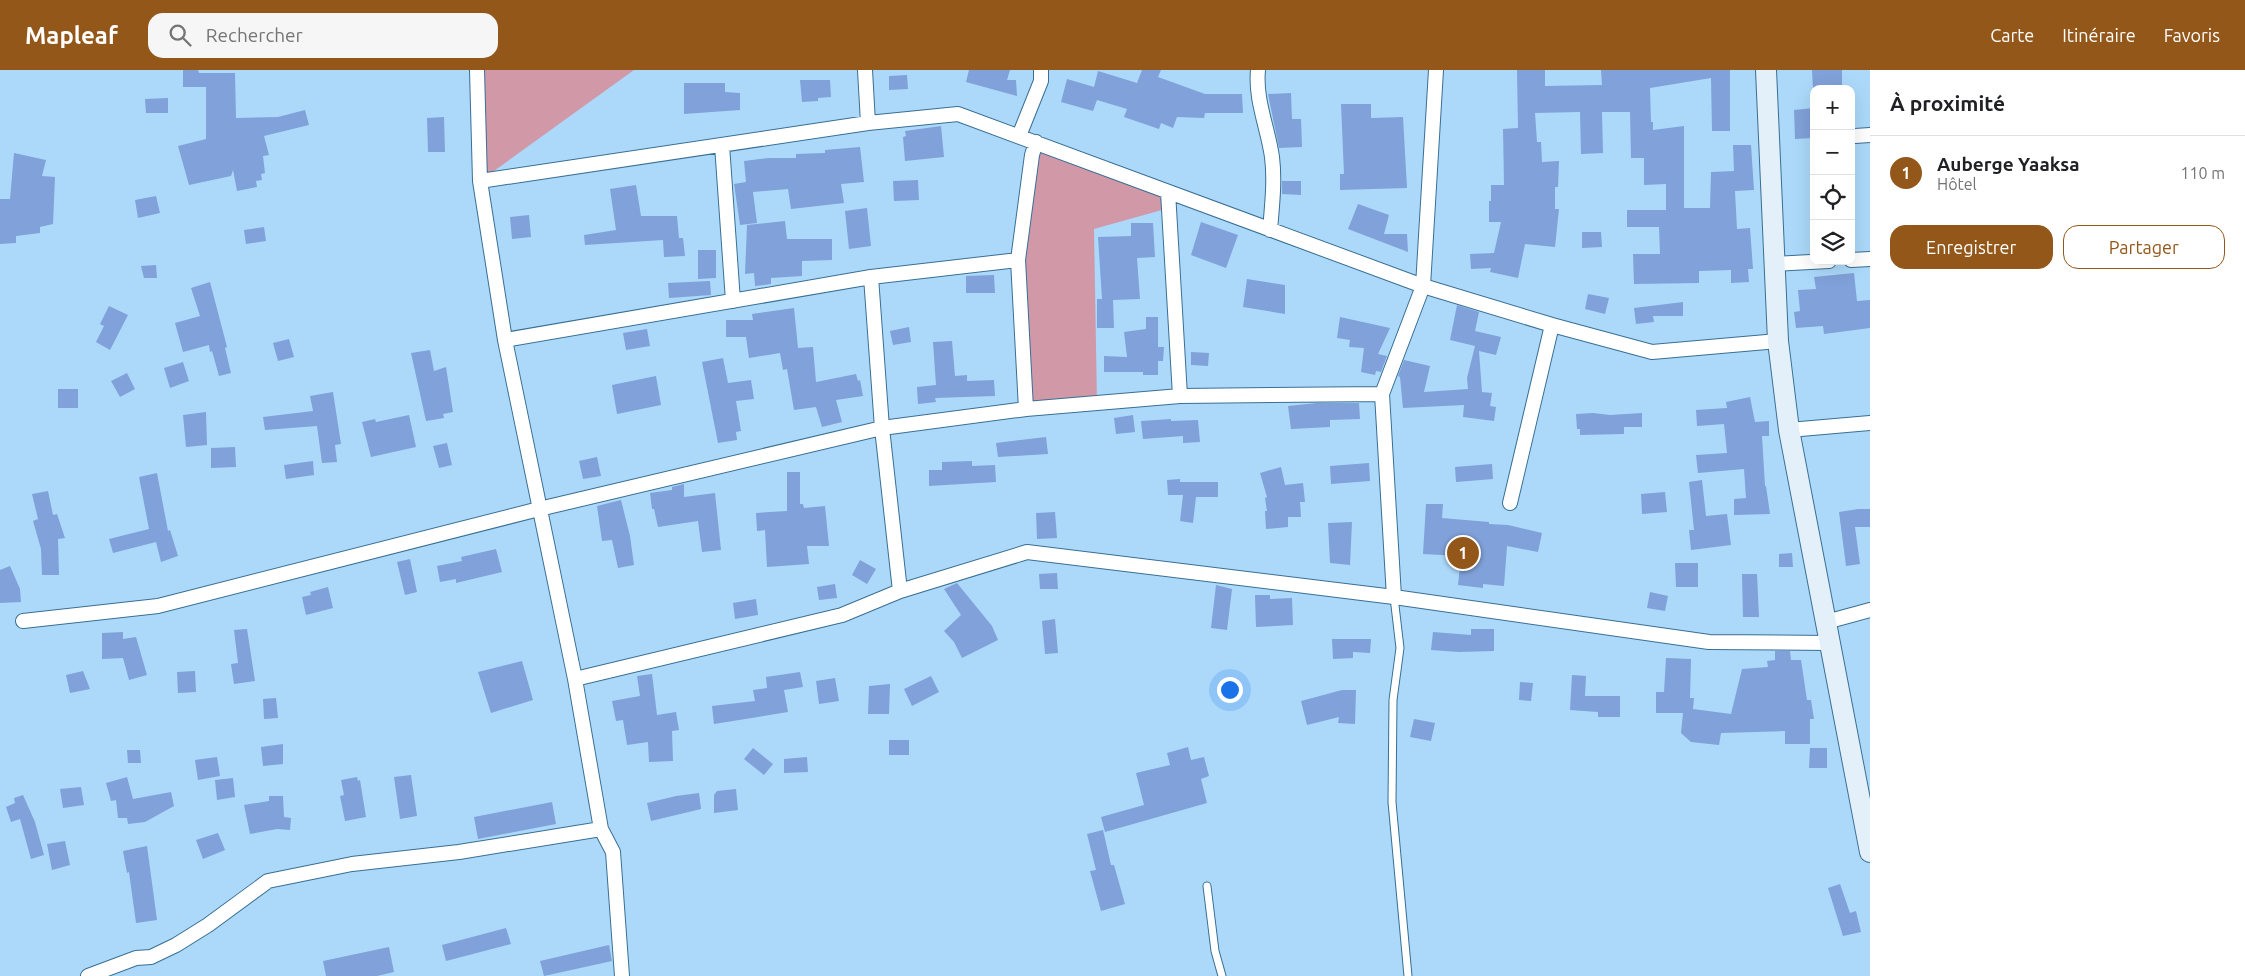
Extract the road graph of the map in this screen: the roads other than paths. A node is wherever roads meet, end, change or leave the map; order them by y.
1 (477, 70) edge
2 (865, 70) edge
3 (1041, 70) edge
4 (1258, 70) edge
5 (1436, 70) edge
6 (1766, 70) edge
7 (868, 123) junction
8 (1870, 135) edge
9 (1019, 136) junction
10 (1855, 136) dead end
11 (1036, 142) junction
12 (722, 145) junction
13 (480, 181) junction
14 (1168, 192) junction
15 (1270, 230) junction
16 (1870, 259) edge
17 (1018, 260) junction
18 (1855, 260) edge
19 (1810, 262) edge
20 (1774, 264) junction
21 (871, 277) junction
22 (1423, 286) junction
23 (733, 301) junction
24 (1552, 325) junction
25 (505, 340) junction
26 (1778, 340) junction
27 (1382, 394) junction
28 (1180, 396) junction
29 (1026, 409) junction
30 (1870, 423) edge
31 (882, 428) junction
32 (1789, 430) junction
33 (1510, 502) dead end
34 (540, 509) junction
35 (900, 591) junction
36 (1394, 597) junction
37 (1870, 610) edge
38 (24, 621) dead end
39 (1826, 622) junction
40 (1830, 643) junction
41 (575, 679) junction
42 (601, 829) junction
43 (1870, 852) edge
44 (1207, 886) dead end
45 (88, 976) edge
46 (622, 976) edge
47 (1222, 976) edge
48 (1408, 976) edge

1 - 13 street
2 - 7 street
3 - 9 street
4 - 15 street
5 - 22 street
6 - 20 street
7 - 9 street
7 - 12 street
8 - 10 street
9 - 11 street
11 - 14 street
11 - 17 street
12 - 13 street
12 - 23 street
13 - 25 street
14 - 15 street
14 - 28 street
15 - 22 street
16 - 18 street
17 - 21 street
17 - 29 street
19 - 20 street
20 - 26 street
21 - 23 street
21 - 31 street
22 - 24 street
22 - 27 street
23 - 25 street
24 - 26 street
24 - 33 street
25 - 34 street
26 - 32 street
27 - 28 street
27 - 36 street
28 - 29 street
29 - 31 street
30 - 32 street
31 - 34 street
31 - 35 street
32 - 39 street
34 - 38 street
34 - 41 street
35 - 36 street
35 - 41 street
36 - 40 street
36 - 48 lane
37 - 39 street
39 - 40 street
40 - 43 street
41 - 42 street
42 - 45 street
42 - 46 street
44 - 47 lane

